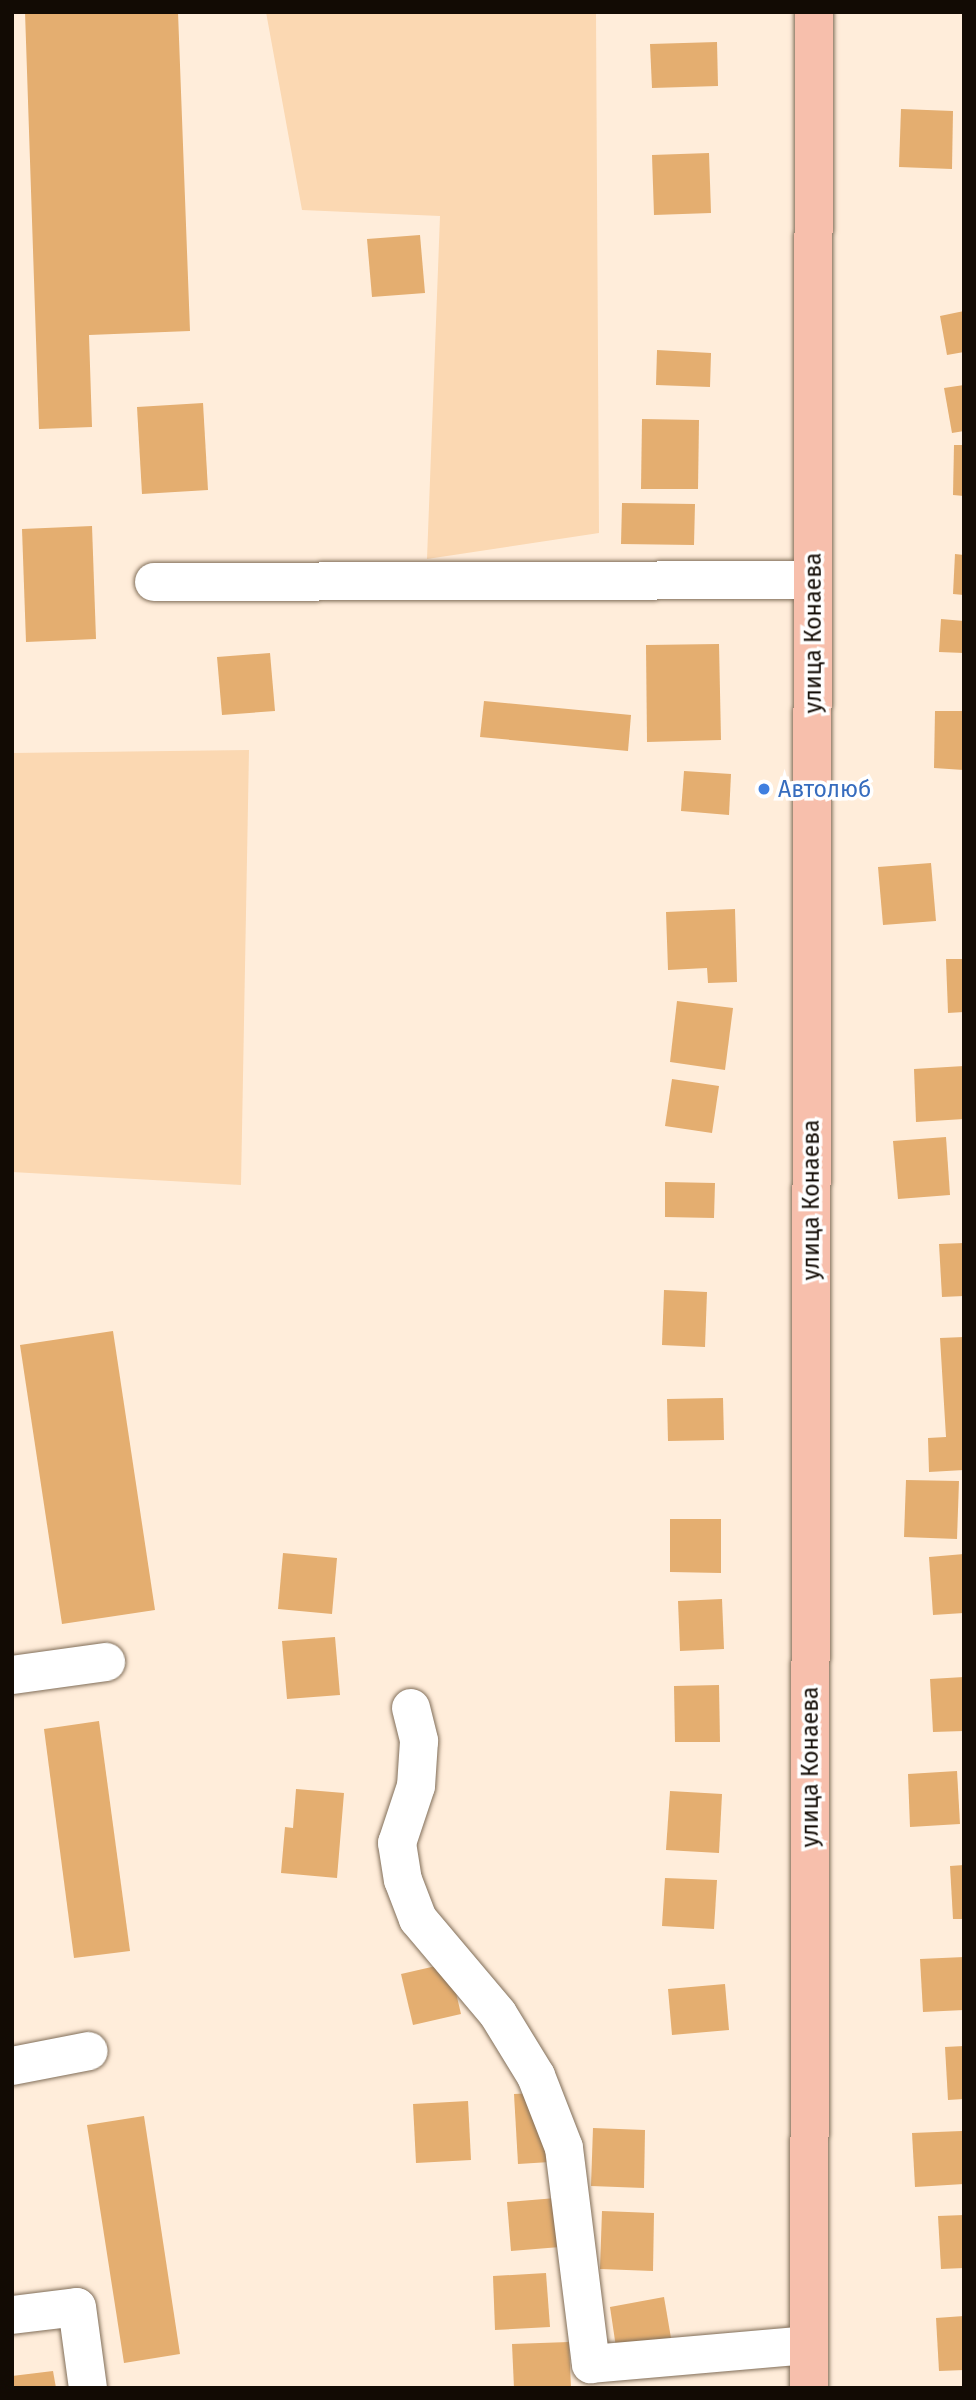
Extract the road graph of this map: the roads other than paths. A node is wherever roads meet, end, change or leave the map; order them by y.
1 (814, 12) edge
2 (813, 580) junction
3 (154, 582) dead end
4 (106, 1662) dead end
5 (12, 1675) edge
6 (411, 1708) dead end
7 (89, 2050) dead end
8 (12, 2066) edge
9 (12, 2315) edge
10 (808, 2345) junction
11 (591, 2376) edge
12 (88, 2388) edge
13 (809, 2388) edge

1 - 2 main road, улица Конаева
2 - 3 street
2 - 10 main road, улица Конаева
4 - 5 street
6 - 11 street
7 - 8 street
9 - 12 street
10 - 11 street
10 - 13 main road, улица Конаева

